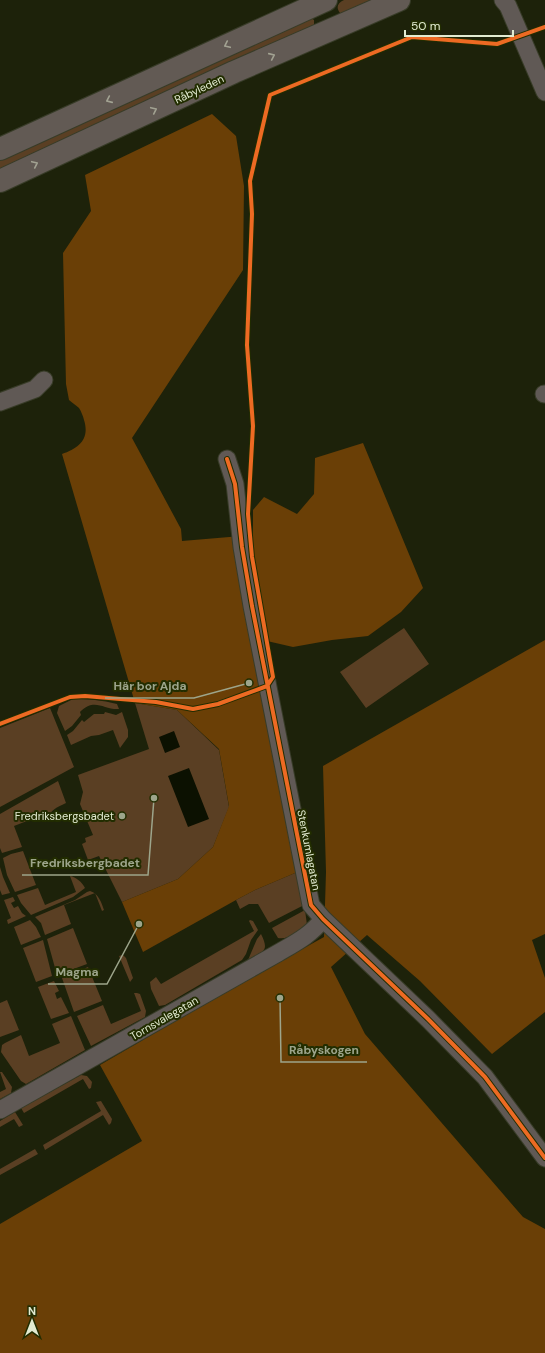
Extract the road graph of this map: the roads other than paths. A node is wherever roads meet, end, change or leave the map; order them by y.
1 (326, 0) edge
2 (400, 0) edge
3 (506, 2) edge
4 (545, 92) edge
5 (0, 149) edge
6 (0, 181) edge
7 (44, 380) dead end
8 (0, 402) edge
9 (227, 459) dead end
10 (324, 919) junction
11 (0, 1110) edge
12 (545, 1158) edge

1 -> 5 main road
6 -> 2 main road, Råbyleden
3 - 4 street
7 - 8 street
9 - 10 street, Stenkumlagatan
10 - 11 street, Tornsvalegatan
10 - 12 street, Stenkumlagatan

